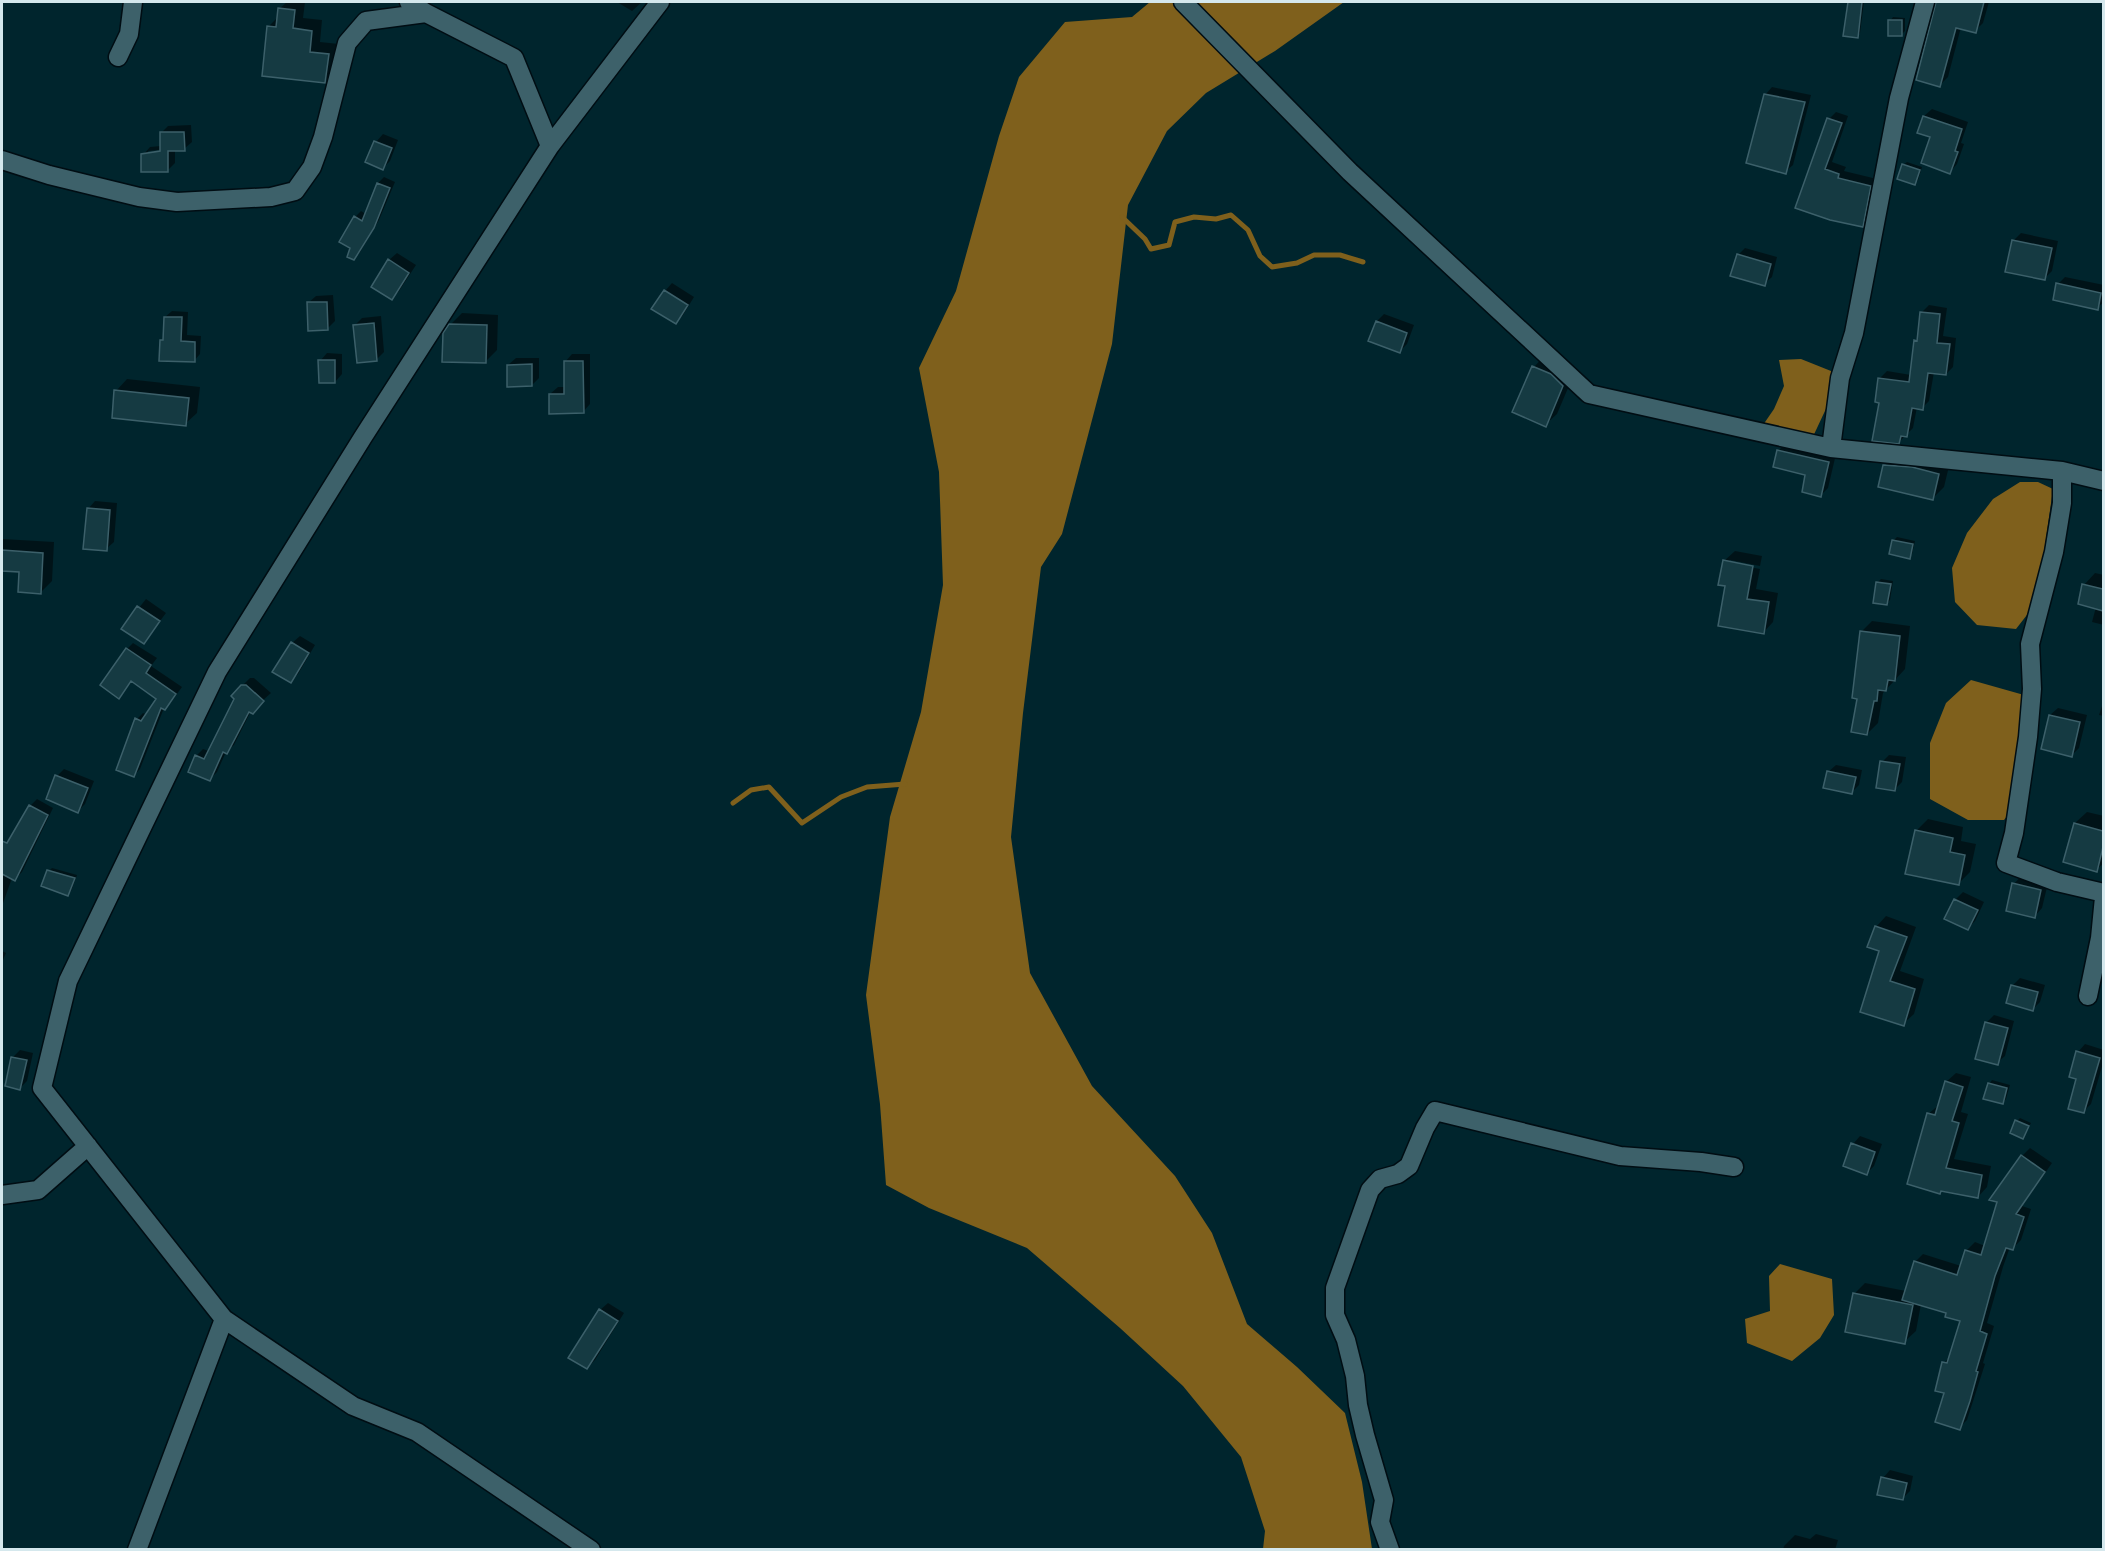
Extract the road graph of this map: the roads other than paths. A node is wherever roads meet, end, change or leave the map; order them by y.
1 (133, 2) edge
2 (409, 2) edge
3 (660, 2) edge
4 (1183, 2) edge
5 (1925, 2) edge
6 (426, 13) junction
7 (118, 57) dead end
8 (550, 146) junction
9 (2, 160) edge
10 (1831, 448) junction
11 (2062, 471) junction
12 (2103, 481) edge
13 (2103, 895) edge
14 (2088, 996) dead end
15 (88, 1146) junction
16 (1734, 1167) dead end
17 (2, 1195) edge
18 (224, 1319) junction
19 (137, 1550) edge
20 (591, 1550) edge
21 (1390, 1550) edge

1 - 7 street
2 - 6 street
3 - 8 street
4 - 10 street
5 - 10 street
6 - 8 street
6 - 9 street
8 - 15 street
10 - 11 street
11 - 12 street
11 - 13 street
13 - 14 street
15 - 17 street
15 - 18 street
16 - 21 street
18 - 19 street
18 - 20 street

